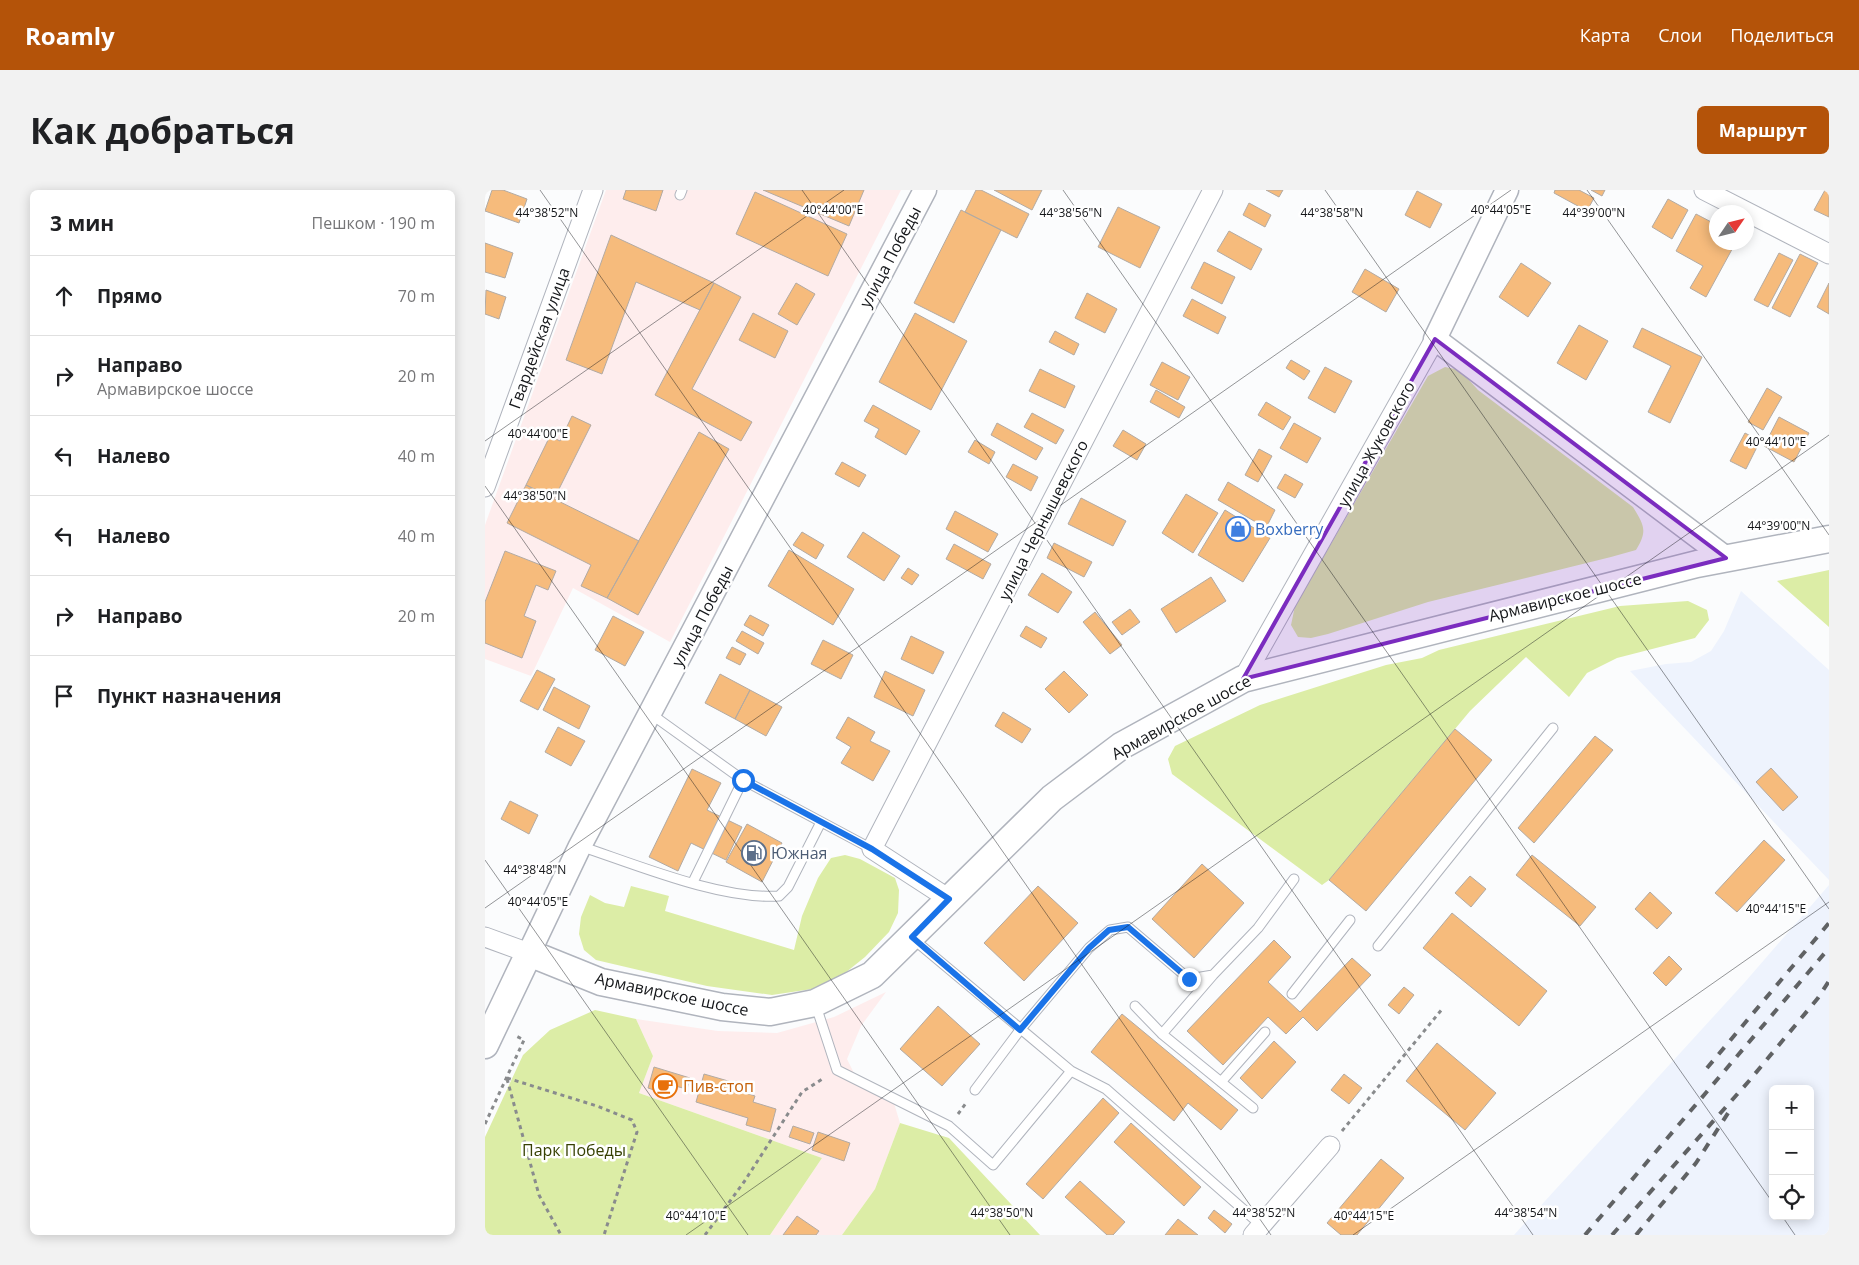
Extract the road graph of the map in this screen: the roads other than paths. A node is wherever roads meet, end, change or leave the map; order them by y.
1 (593, 190) edge
2 (925, 190) edge
3 (1213, 190) edge
4 (1507, 190) edge
5 (1705, 190) edge
6 (1829, 254) edge
7 (1435, 339) junction
8 (485, 487) edge
9 (1829, 539) edge
10 (1726, 558) junction
11 (1243, 679) junction
12 (651, 714) junction
13 (1553, 728) dead end
14 (743, 780) junction
15 (821, 822) junction
16 (580, 846) junction
17 (872, 849) junction
18 (1294, 879) dead end
19 (693, 882) junction
20 (949, 899) junction
21 (1350, 920) dead end
22 (485, 937) edge
23 (912, 937) junction
24 (1378, 946) dead end
25 (529, 953) junction
26 (1213, 975) junction
27 (1292, 994) dead end
28 (815, 1003) junction
29 (1135, 1006) dead end
30 (1020, 1030) junction
31 (1265, 1032) dead end
32 (1162, 1034) junction
33 (485, 1046) edge
34 (1071, 1071) junction
35 (1221, 1082) junction
36 (975, 1090) road end
37 (1253, 1108) dead end
38 (1330, 1146) road end
39 (1257, 1230) edge

1 - 8 street, Гвардейская улица
2 - 12 street, улица Победы
3 - 17 street, улица Чернышевского
4 - 7 street, улица Жуковского
5 - 6 street
7 - 10 street
7 - 11 street, улица Жуковского
9 - 10 main road, Армавирское шоссе
10 - 11 main road, Армавирское шоссе
11 - 20 main road, Армавирское шоссе
12 - 14 lane
12 - 16 street, улица Победы
13 - 24 lane
14 - 15 lane
14 - 19 lane
15 - 17 lane
15 - 19 lane
16 - 19 lane
16 - 25 street, улица Победы
17 - 20 street
18 - 26 lane
20 - 23 main road, Армавирское шоссе
21 - 27 lane
22 - 25 street
23 - 28 main road, Армавирское шоссе
23 - 30 lane
25 - 28 main road, Армавирское шоссе
25 - 33 main road, улица Победы
26 - 30 lane
26 - 32 lane
28 - 34 lane
29 - 32 lane
30 - 34 lane
30 - 36 lane
31 - 35 lane
32 - 35 lane
34 - 39 lane
35 - 37 lane
38 - 39 street

